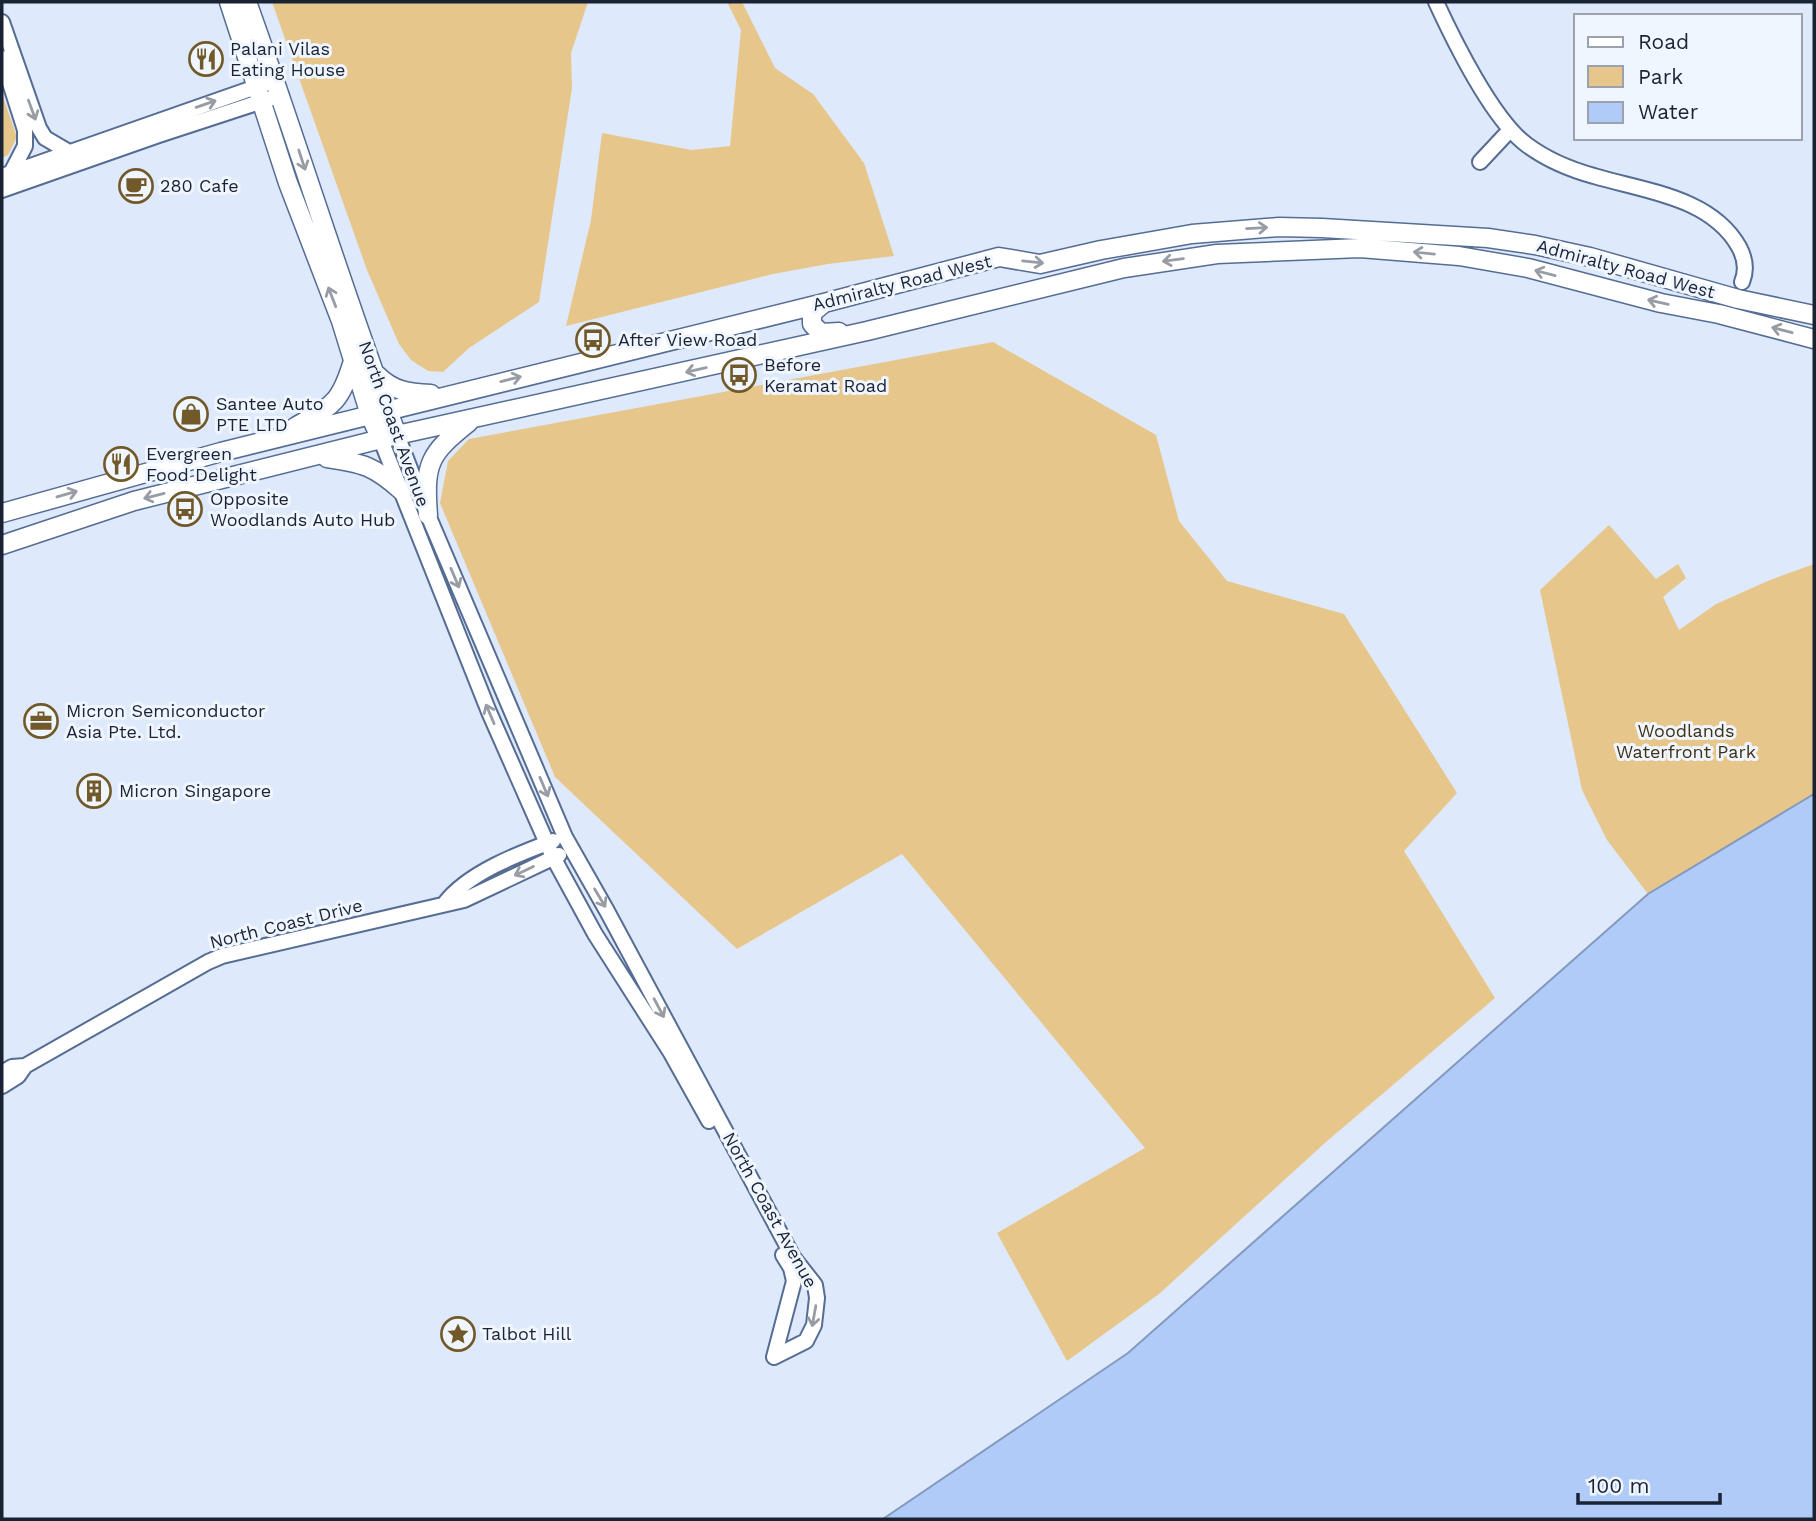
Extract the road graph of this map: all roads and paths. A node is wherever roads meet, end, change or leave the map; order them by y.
1 (229, 2) edge
2 (247, 2) edge
3 (1436, 2) edge
4 (2, 22) edge
5 (2, 58) edge
6 (278, 88) junction
7 (260, 94) junction
8 (1509, 131) junction
9 (69, 152) junction
10 (1480, 162) dead end
11 (6, 175) edge
12 (2, 190) edge
13 (1740, 291) junction
14 (824, 303) junction
15 (1719, 314) junction
16 (1814, 315) edge
17 (771, 316) junction
18 (1750, 321) junction
19 (867, 331) junction
20 (1814, 338) edge
21 (787, 349) junction
22 (353, 361) junction
23 (375, 372) junction
24 (445, 395) junction
25 (388, 410) junction
26 (370, 415) junction
27 (472, 419) junction
28 (389, 437) junction
29 (277, 438) junction
30 (316, 456) junction
31 (402, 491) junction
32 (2, 513) edge
33 (428, 515) junction
34 (2, 545) edge
35 (568, 843) junction
36 (550, 850) junction
37 (488, 870) junction
38 (495, 885) junction
39 (445, 903) junction
40 (25, 1066) junction
41 (2, 1073) edge
42 (2, 1086) edge

1 - 7 main road
2 - 6 main road, North Coast Avenue
3 - 8 street
4 -> 9 street
5 - 11 street
6 - 7 street
6 -> 23 main road, North Coast Avenue
9 -> 7 street
7 - 12 street
22 -> 7 main road, North Coast Avenue
8 - 10 street
8 - 13 street
9 - 11 street
14 -> 13 main road, Admiralty Road West
13 - 15 main road
13 - 16 main road
13 - 18 main road
14 - 17 main road, Admiralty Road West
14 - 19 main road
15 - 18 main road, Admiralty Road West
15 -> 19 main road, Admiralty Road West
17 - 21 main road
24 -> 17 main road, Admiralty Road West
20 -> 18 main road, Admiralty Road West
19 - 21 main road, Admiralty Road West
21 -> 27 main road, Admiralty Road West
22 - 26 main road, North Coast Avenue
22 - 29 main road
23 - 24 main road
23 - 25 main road, North Coast Avenue
24 - 25 main road, Admiralty Road West
25 - 26 main road, Admiralty Road West
25 - 28 main road, North Coast Avenue
26 - 28 main road, North Coast Avenue
26 - 29 main road, Admiralty Road West
27 - 28 main road, Admiralty Road West
27 - 33 main road
28 - 30 main road, Admiralty Road West
28 - 31 street, North Coast Avenue
28 - 33 street, North Coast Avenue
32 -> 29 main road, Admiralty Road West
30 - 31 main road
30 -> 34 main road, Admiralty Road West
36 -> 31 street, North Coast Avenue
33 -> 35 street, North Coast Avenue
35 - 36 street
35 -> 36 street, North Coast Avenue
36 - 37 street, North Coast Drive
36 -> 38 street, North Coast Drive
37 - 38 street
37 - 39 street, North Coast Drive
38 - 39 street, North Coast Drive
39 - 40 street, North Coast Drive
40 - 41 street
40 - 42 street, North Coast Drive

